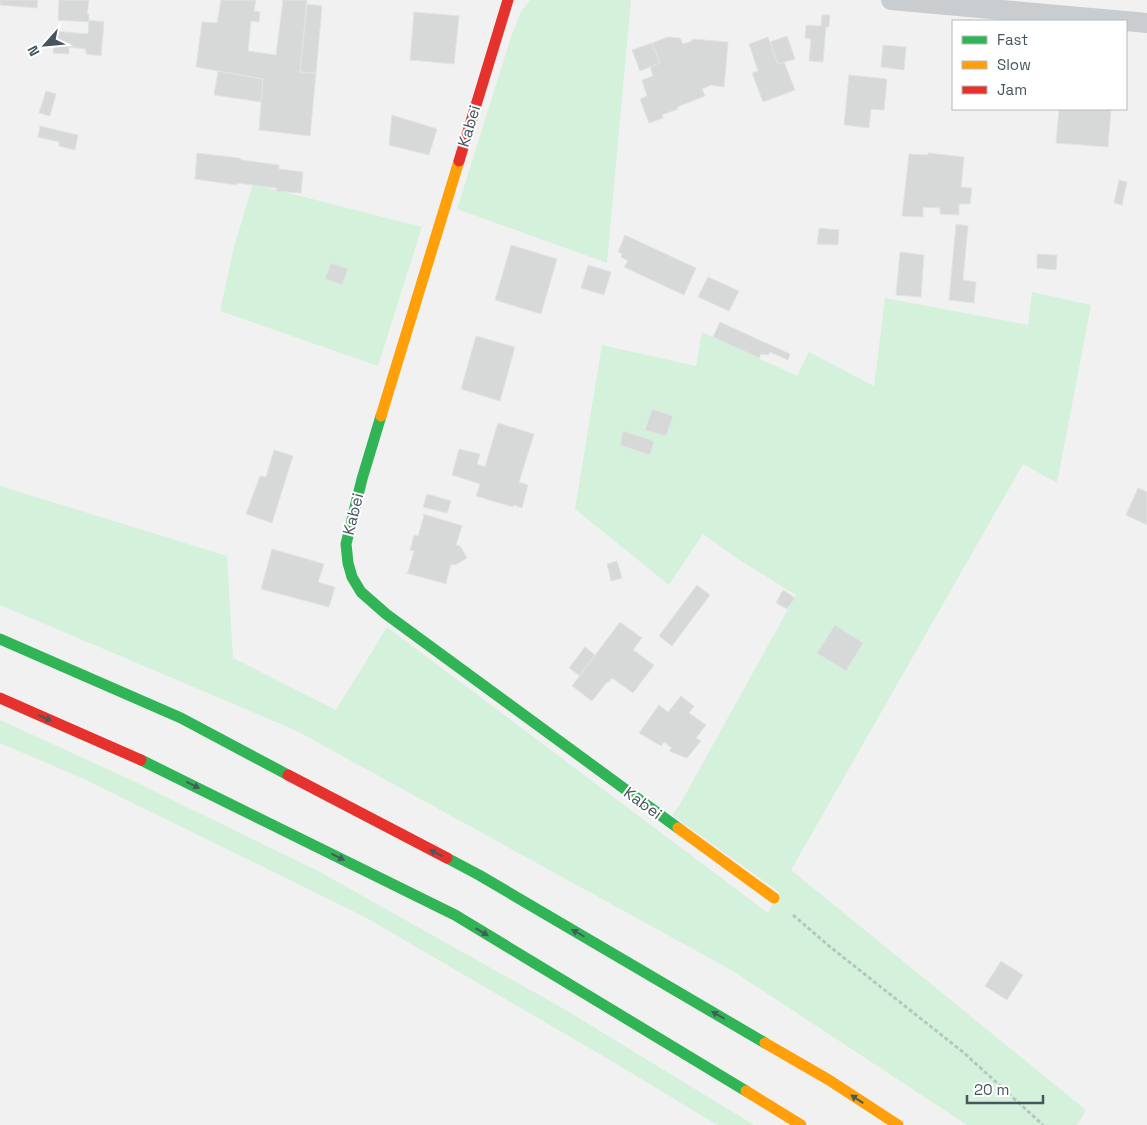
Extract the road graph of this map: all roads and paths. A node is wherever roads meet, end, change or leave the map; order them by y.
1 (508, 0) edge
2 (890, 0) edge
3 (1115, 20) edge
4 (1127, 21) edge
5 (1147, 22) edge
6 (0, 639) edge
7 (0, 698) edge
8 (774, 898) joint
9 (801, 1125) edge
10 (898, 1125) edge
11 (1044, 1125) edge

1 - 8 main road, Kabei
2 - 3 street
4 - 5 street
10 -> 6 main road
7 -> 9 main road
8 - 11 path

